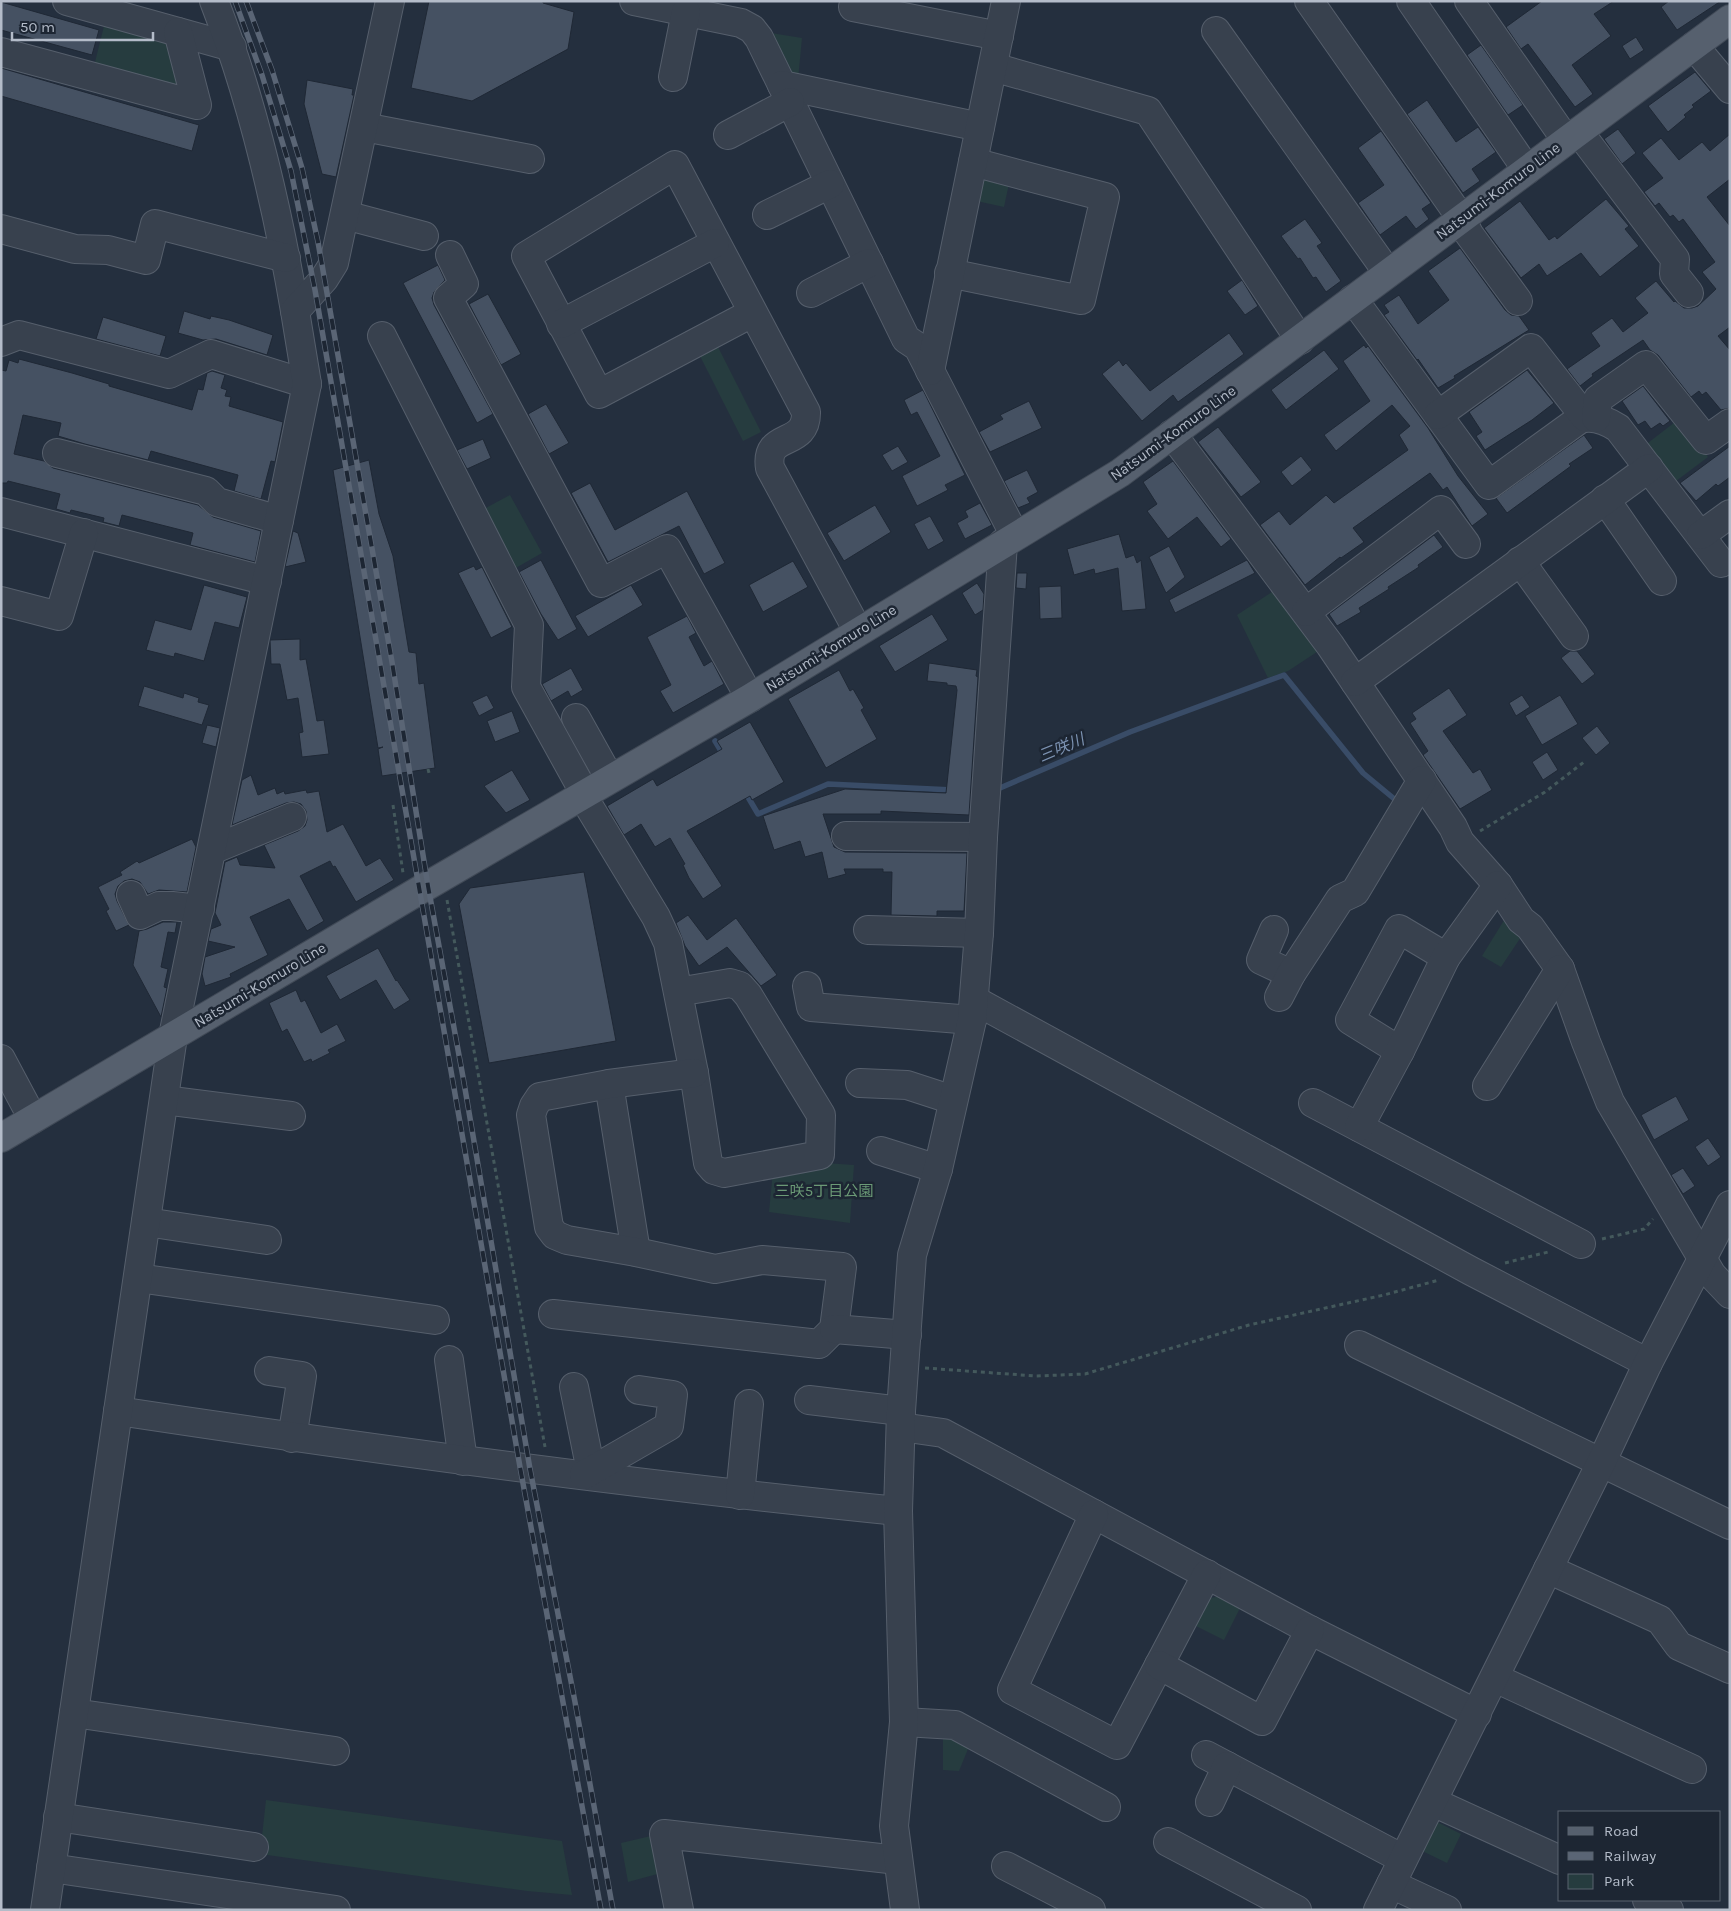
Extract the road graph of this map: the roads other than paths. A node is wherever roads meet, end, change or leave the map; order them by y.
1 (66, 1) edge
2 (214, 1) edge
3 (390, 1) edge
4 (634, 1) edge
5 (1006, 1) edge
6 (1309, 1) edge
7 (1411, 1) edge
8 (1469, 1) edge
9 (672, 7) edge
10 (853, 7) dead end
11 (118, 8) edge
12 (1730, 19) edge
13 (1216, 31) dead end
14 (178, 32) junction
15 (999, 36) junction
16 (1694, 46) junction
17 (232, 47) junction
18 (1, 52) edge
19 (993, 67) junction
20 (673, 77) dead end
21 (1730, 89) edge
22 (786, 94) junction
23 (364, 127) junction
24 (980, 127) junction
25 (728, 135) dead end
26 (1572, 136) junction
27 (530, 159) dead end
28 (973, 162) junction
29 (1528, 170) junction
30 (830, 184) junction
31 (345, 215) junction
32 (767, 215) dead end
33 (1462, 218) junction
34 (1, 229) edge
35 (424, 236) dead end
36 (715, 243) junction
37 (450, 255) dead end
38 (286, 258) junction
39 (869, 263) junction
40 (950, 273) junction
41 (1388, 273) junction
42 (811, 293) dead end
43 (1689, 294) dead end
44 (1354, 298) junction
45 (1518, 301) dead end
46 (295, 311) junction
47 (752, 313) junction
48 (561, 324) junction
49 (382, 336) dead end
50 (1300, 340) junction
51 (1, 342) edge
52 (930, 371) junction
53 (307, 384) junction
54 (1438, 415) junction
55 (1590, 418) junction
56 (1730, 423) edge
57 (1172, 434) junction
58 (57, 453) dead end
59 (1649, 468) junction
60 (1605, 499) junction
61 (1, 512) edge
62 (1730, 514) edge
63 (279, 520) junction
64 (84, 533) junction
65 (1701, 535) junction
66 (1009, 540) junction
67 (1466, 544) dead end
68 (1520, 561) junction
69 (1721, 563) dead end
70 (267, 581) junction
71 (1662, 581) dead end
72 (1, 601) edge
73 (1306, 612) junction
74 (858, 631) junction
75 (1574, 636) dead end
76 (1355, 682) junction
77 (750, 698) junction
78 (576, 718) dead end
79 (610, 779) junction
80 (1422, 780) junction
81 (583, 795) junction
82 (292, 817) dead end
83 (846, 836) dead end
84 (983, 837) junction
85 (212, 850) junction
86 (1498, 885) junction
87 (131, 895) dead end
88 (200, 909) junction
89 (868, 930) dead end
90 (1274, 930) dead end
91 (979, 933) junction
92 (1446, 957) junction
93 (1560, 969) junction
94 (807, 986) dead end
95 (678, 992) junction
96 (973, 1010) junction
97 (173, 1036) junction
98 (1400, 1051) junction
99 (1, 1058) edge
100 (694, 1073) junction
101 (609, 1084) junction
102 (860, 1084) dead end
103 (1487, 1086) dead end
104 (164, 1100) junction
105 (953, 1100) junction
106 (1312, 1103) dead end
107 (291, 1116) dead end
108 (33, 1119) junction
109 (1359, 1127) junction
110 (1, 1138) edge
111 (881, 1151) dead end
112 (938, 1168) junction
113 (1730, 1205) edge
114 (146, 1222) junction
115 (267, 1240) dead end
116 (1581, 1244) road end
117 (636, 1252) junction
118 (1702, 1259) junction
119 (138, 1278) junction
120 (1730, 1294) edge
121 (553, 1314) dead end
122 (435, 1320) dead end
123 (834, 1329) junction
124 (907, 1335) junction
125 (1359, 1345) dead end
126 (449, 1360) dead end
127 (1648, 1364) junction
128 (269, 1371) dead end
129 (574, 1387) dead end
130 (639, 1390) dead end
131 (808, 1400) dead end
132 (749, 1404) dead end
133 (118, 1411) junction
134 (901, 1420) junction
135 (292, 1438) junction
136 (463, 1461) junction
137 (1601, 1463) junction
138 (588, 1473) junction
139 (740, 1495) junction
140 (898, 1511) junction
141 (1094, 1514) junction
142 (1730, 1524) edge
143 (1548, 1569) junction
144 (1207, 1574) junction
145 (1310, 1630) junction
146 (1159, 1665) junction
147 (1730, 1669) edge
148 (1495, 1678) junction
149 (74, 1713) junction
150 (1476, 1714) junction
151 (904, 1722) junction
152 (335, 1751) dead end
153 (1692, 1769) dead end
154 (1210, 1802) dead end
155 (1433, 1802) junction
156 (1106, 1807) dead end
157 (58, 1817) junction
158 (1168, 1842) dead end
159 (254, 1847) dead end
160 (1403, 1859) junction
161 (1558, 1859) edge
162 (898, 1860) junction
163 (1006, 1866) dead end
164 (51, 1868) junction
165 (1391, 1884) junction
166 (1649, 1901) edge
167 (226, 1902) edge
168 (45, 1910) edge
169 (336, 1910) edge
170 (679, 1910) edge
171 (905, 1910) edge
172 (1091, 1910) edge
173 (1297, 1910) edge
174 (1378, 1910) edge
175 (1447, 1910) edge
176 (1669, 1910) edge

1 - 11 street
2 - 17 street
3 - 23 street
4 - 9 street
5 - 15 street
6 - 33 street
7 - 29 street
8 - 26 street
9 - 20 street
9 - 22 street
10 - 15 street
11 - 14 street
12 - 16 main road, Natsumi-Komuro Line
13 - 41 street
14 - 17 street
14 - 18 street
15 - 19 street
16 - 21 street
16 - 26 main road, Natsumi-Komuro Line
17 - 38 street
19 - 24 street
19 - 50 street
22 - 24 street
22 - 25 street
22 - 30 street
23 - 27 street
23 - 31 street
24 - 28 street
26 - 29 main road, Natsumi-Komuro Line
26 - 43 street
28 - 40 street
28 - 40 street
29 - 33 main road, Natsumi-Komuro Line
30 - 32 street
30 - 39 street
31 - 35 street
31 - 46 street
33 - 41 main road, Natsumi-Komuro Line
33 - 45 street
34 - 38 street
36 - 47 street
36 - 48 street
36 - 48 street
37 - 77 street
38 - 46 street
39 - 42 street
39 - 52 street
40 - 52 street
41 - 44 main road, Natsumi-Komuro Line
44 - 50 main road, Natsumi-Komuro Line
44 - 54 street
46 - 53 street
47 - 48 street
47 - 74 street
49 - 81 street
50 - 57 main road, Natsumi-Komuro Line
51 - 53 street
52 - 66 street
53 - 63 street
54 - 55 street
54 - 55 street
55 - 56 street
55 - 59 street
57 - 66 main road, Natsumi-Komuro Line
57 - 73 street
58 - 63 street
59 - 60 street
59 - 65 street
60 - 68 street
60 - 71 street
61 - 64 street
62 - 65 street
63 - 70 street
64 - 70 street
64 - 72 street
65 - 69 street
66 - 74 main road, Natsumi-Komuro Line
66 - 84 street
67 - 73 street
68 - 75 street
68 - 76 street
70 - 85 street
73 - 76 street
74 - 77 main road, Natsumi-Komuro Line
76 - 80 street
77 - 79 main road, Natsumi-Komuro Line
78 - 79 street
79 - 81 main road, Natsumi-Komuro Line
80 - 86 street
80 - 90 street
81 - 95 street
81 - 97 main road, Natsumi-Komuro Line
82 - 85 street
83 - 84 street
84 - 91 street
85 - 88 street
86 - 92 street
86 - 93 street
87 - 88 street
88 - 97 street
89 - 91 street
91 - 96 street
92 - 98 street
92 - 98 street
93 - 103 street
93 - 118 street
94 - 96 street
95 - 100 street
95 - 100 street
96 - 105 street
96 - 127 street
97 - 104 street
97 - 108 main road
98 - 109 street
99 - 108 street
100 - 101 street
101 - 117 street
101 - 117 street
102 - 105 street
104 - 107 street
104 - 114 street
105 - 112 street
106 - 109 street
108 - 110 main road
109 - 116 street
111 - 112 street
112 - 124 street
113 - 118 street
114 - 115 street
114 - 119 street
117 - 123 street
118 - 120 street
118 - 127 street
119 - 122 street
119 - 133 street
121 - 123 street
123 - 124 street
124 - 134 street
125 - 137 street
126 - 136 street
127 - 137 street
128 - 135 street
129 - 138 street
130 - 138 street
131 - 134 street
132 - 139 street
133 - 135 street
133 - 149 street
134 - 140 street
134 - 141 street
135 - 136 street
136 - 138 street
137 - 142 street
137 - 143 street
138 - 139 street
139 - 140 street
140 - 151 street
141 - 144 street
141 - 146 street
143 - 147 street
143 - 148 street
144 - 145 street
144 - 146 street
145 - 146 street
145 - 150 street
148 - 150 street
148 - 153 street
149 - 152 street
149 - 157 street
150 - 155 street
151 - 156 street
151 - 162 street
154 - 160 street
155 - 160 street
155 - 161 street
157 - 159 street
157 - 164 street
158 - 173 street
160 - 165 street
162 - 170 street
162 - 171 street
163 - 172 street
164 - 167 street
164 - 168 street
165 - 174 street
165 - 175 street
166 - 176 street
167 - 169 street

